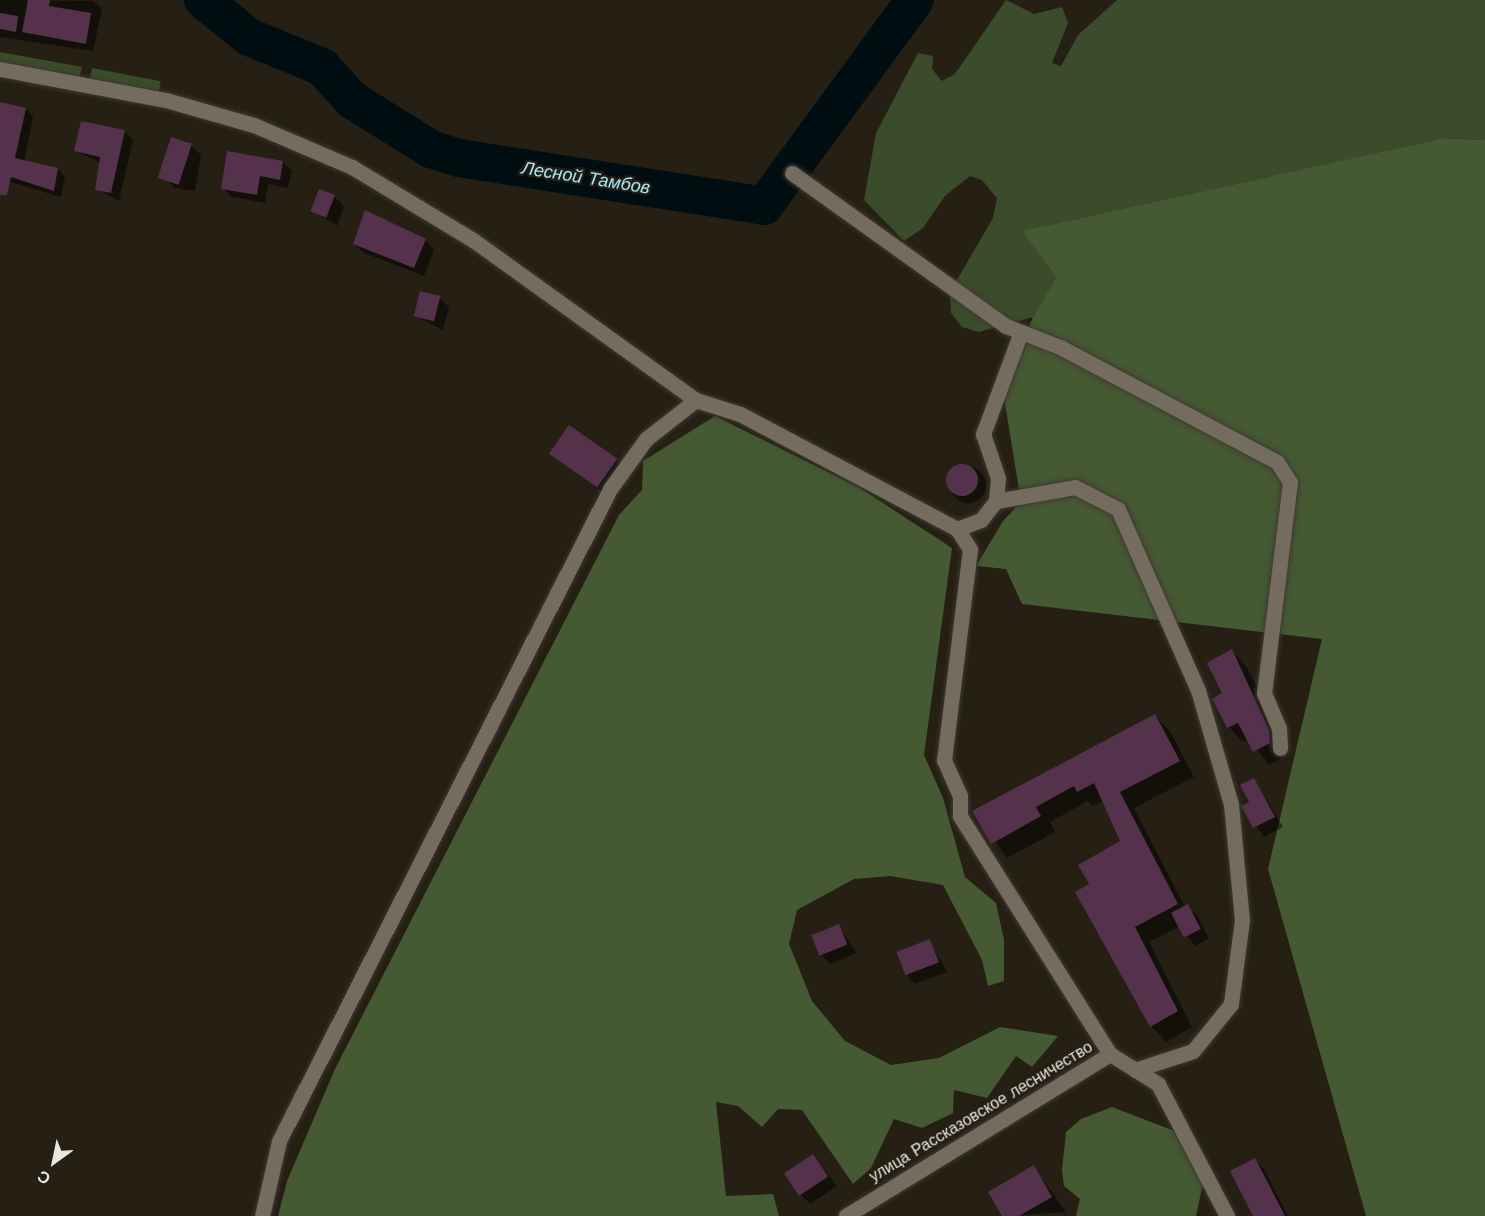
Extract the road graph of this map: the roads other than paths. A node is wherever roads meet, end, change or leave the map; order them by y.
1 (0, 69) edge
2 (792, 172) dead end
3 (1021, 332) junction
4 (696, 400) junction
5 (996, 501) junction
6 (957, 530) junction
7 (1280, 748) dead end
8 (1110, 1054) junction
9 (1135, 1070) junction
10 (262, 1216) edge
11 (846, 1216) edge
12 (1227, 1216) edge

1 - 4 street
2 - 3 street
3 - 5 street
3 - 7 street
4 - 6 street
4 - 10 street
5 - 6 street
5 - 9 street
6 - 8 street, улица Рассказовское лесничество
8 - 9 street
8 - 11 street, улица Рассказовское лесничество
9 - 12 street

